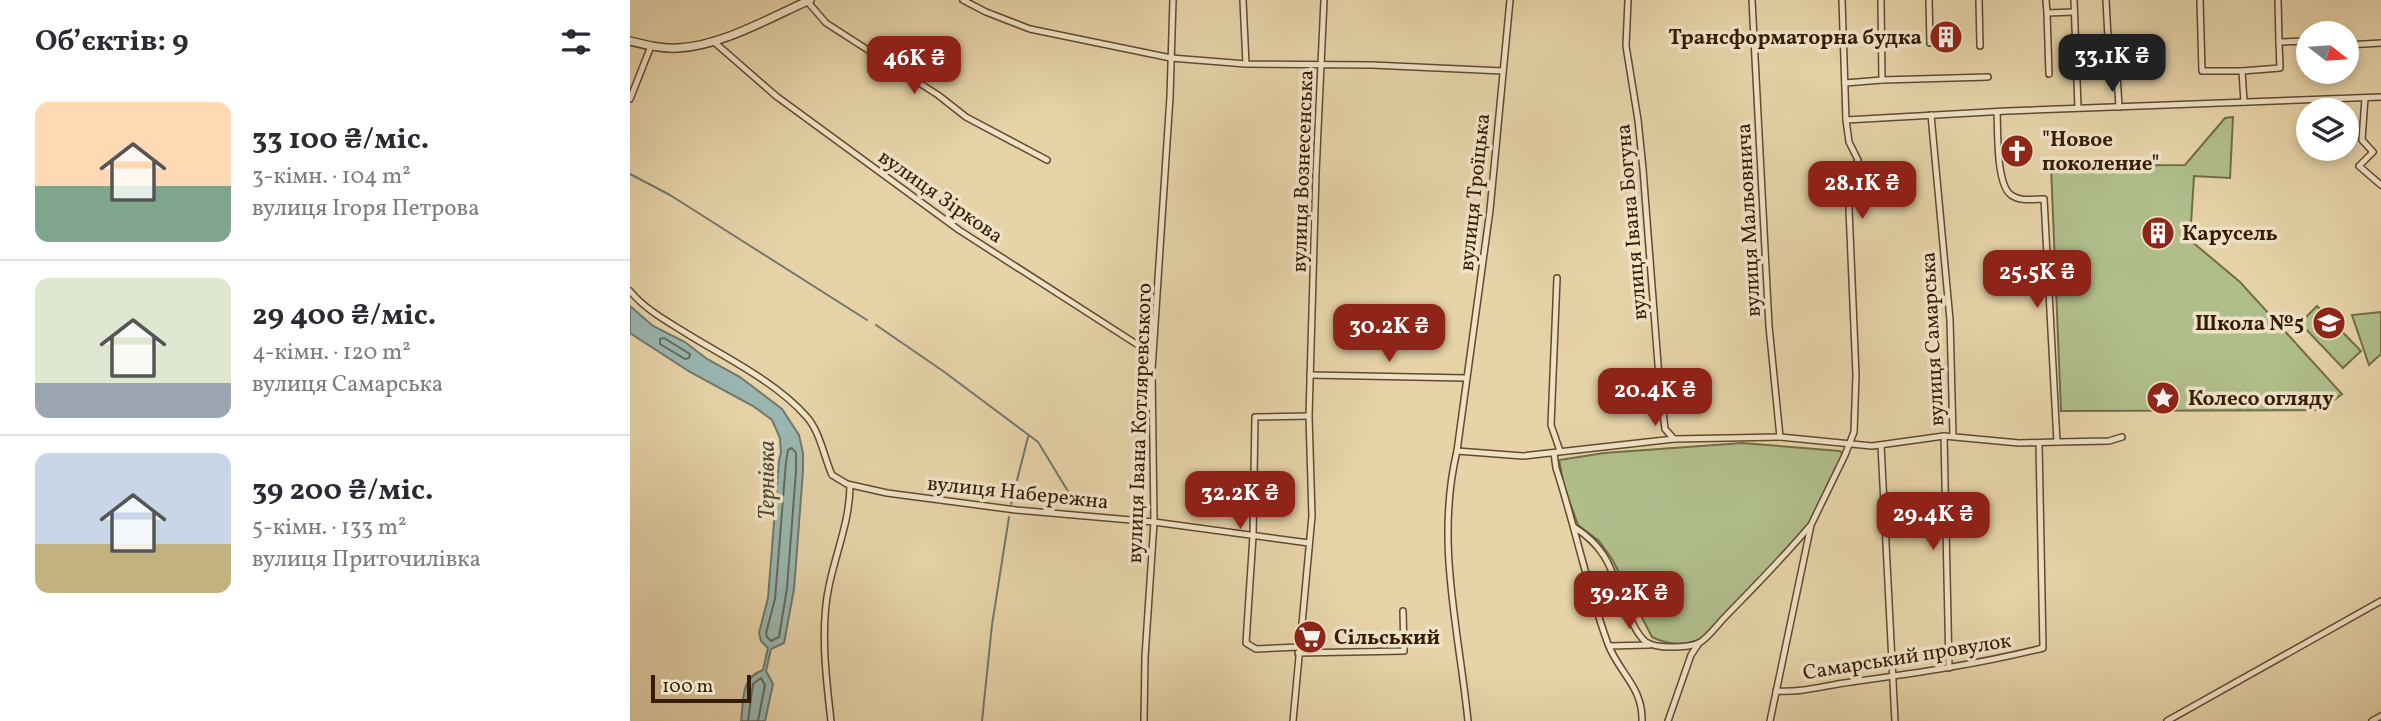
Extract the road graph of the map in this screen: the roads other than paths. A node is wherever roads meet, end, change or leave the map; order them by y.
1 (963, 0) edge
2 (1173, 0) edge
3 (1243, 0) edge
4 (1324, 0) edge
5 (1510, 0) edge
6 (1628, 0) edge
7 (1752, 0) edge
8 (1842, 0) edge
9 (1881, 0) edge
10 (1929, 0) edge
11 (1979, 0) edge
12 (2046, 0) edge
13 (2074, 0) edge
14 (2106, 0) edge
15 (2200, 0) edge
16 (2278, 0) edge
17 (809, 1) edge
18 (2074, 12) junction
19 (2047, 13) junction
20 (630, 41) edge
21 (713, 41) junction
22 (2296, 41) edge
23 (2278, 42) junction
24 (1930, 43) dead end
25 (2381, 43) edge
26 (2359, 44) edge
27 (651, 46) junction
28 (1980, 46) dead end
29 (1171, 58) junction
30 (1246, 64) junction
31 (1322, 65) junction
32 (1503, 71) junction
33 (2242, 71) junction
34 (2049, 74) dead end
35 (2110, 74) junction
36 (2077, 75) junction
37 (1988, 77) dead end
38 (1882, 80) junction
39 (1845, 83) junction
40 (2381, 97) edge
41 (2365, 98) junction
42 (630, 99) edge
43 (2244, 102) junction
44 (2119, 107) junction
45 (2078, 108) junction
46 (1997, 112) junction
47 (1931, 115) junction
48 (1846, 120) junction
49 (1047, 160) dead end
50 (2381, 185) edge
51 (1557, 278) dead end
52 (630, 291) edge
53 (1154, 343) junction
54 (1138, 345) junction
55 (1152, 370) junction
56 (1310, 375) junction
57 (1466, 378) junction
58 (1309, 416) junction
59 (1944, 436) junction
60 (1953, 436) junction
61 (2122, 437) dead end
62 (1780, 438) junction
63 (1674, 439) junction
64 (2057, 442) junction
65 (1850, 443) junction
66 (2039, 443) junction
67 (1881, 445) junction
68 (1457, 452) junction
69 (1557, 452) junction
70 (850, 485) junction
71 (1154, 522) junction
72 (1811, 525) junction
73 (1574, 527) junction
74 (1253, 536) junction
75 (1309, 543) junction
76 (2381, 601) edge
77 (1403, 611) dead end
78 (1699, 643) junction
79 (1649, 645) junction
80 (1609, 646) junction
81 (1298, 650) junction
82 (1949, 668) junction
83 (1892, 676) junction
84 (1776, 691) junction
85 (2381, 716) edge
86 (831, 721) edge
87 (1144, 721) edge
88 (1293, 721) edge
89 (1468, 721) edge
90 (1642, 721) edge
91 (1668, 721) edge
92 (1770, 721) edge
93 (1895, 721) edge
94 (2167, 721) edge
95 (2372, 721) edge

1 - 29 street
2 - 29 street, вулиця Івана Котляревського
3 - 30 street
4 - 31 street, вулиця Вознесенська
5 - 32 street, вулиця Троїцька
6 - 63 street, вулиця Івана Богуна
7 - 62 street, вулиця Мальовнича
8 - 39 street
9 - 38 street
10 - 24 street
11 - 28 street
12 - 19 street
13 - 18 street
14 - 35 street
15 - 33 street
16 - 23 street
17 - 21 street
17 - 49 street
18 - 19 street
18 - 36 street
19 - 34 street
20 - 27 street
21 - 27 street
21 - 54 street, вулиця Зіркова
22 - 23 street
23 - 33 street
25 - 26 street
27 - 42 street
29 - 30 street
29 - 53 street, вулиця Івана Котляревського
30 - 31 street
31 - 32 street
31 - 56 street, вулиця Вознесенська
32 - 57 street, вулиця Троїцька
33 - 43 street
35 - 36 street
35 - 44 street
36 - 45 street
37 - 38 street
38 - 39 street
39 - 48 street
40 - 41 street
41 - 43 street
41 - 50 street
43 - 44 street
44 - 45 street
45 - 46 street
46 - 47 street
46 - 64 street
47 - 48 street
47 - 60 street, вулиця Самарська
48 - 65 street
51 - 69 street
52 - 70 street
53 - 54 street
53 - 55 street, вулиця Івана Котляревського
54 - 55 street, вулиця Зіркова
55 - 71 street, вулиця Івана Котляревського
56 - 57 street
56 - 58 street, вулиця Вознесенська
57 - 68 street, вулиця Троїцька
58 - 74 street
58 - 75 street, вулиця Вознесенська
59 - 60 street
59 - 67 street
59 - 82 street, вулиця Самарська
60 - 66 street
61 - 64 street
62 - 63 street
62 - 65 street
63 - 69 street
64 - 66 street
65 - 67 street
65 - 72 street
66 - 82 street, Самарський провулок
67 - 83 street
68 - 69 street
68 - 89 street, вулиця Троїцька
69 - 73 street
70 - 71 street, вулиця Набережна
70 - 86 street
71 - 74 street, вулиця Набережна
71 - 87 street, вулиця Івана Котляревського
72 - 78 street
72 - 84 street
73 - 79 street
73 - 80 street
74 - 75 street, вулиця Набережна
74 - 81 street
75 - 81 street, вулиця Вознесенська
76 - 94 street
77 - 81 street
78 - 79 street
78 - 91 street
79 - 80 street
80 - 90 street
81 - 88 street, вулиця Вознесенська
82 - 83 street, Самарський провулок
83 - 84 street, Самарський провулок
83 - 93 street
84 - 92 street
85 - 95 street

